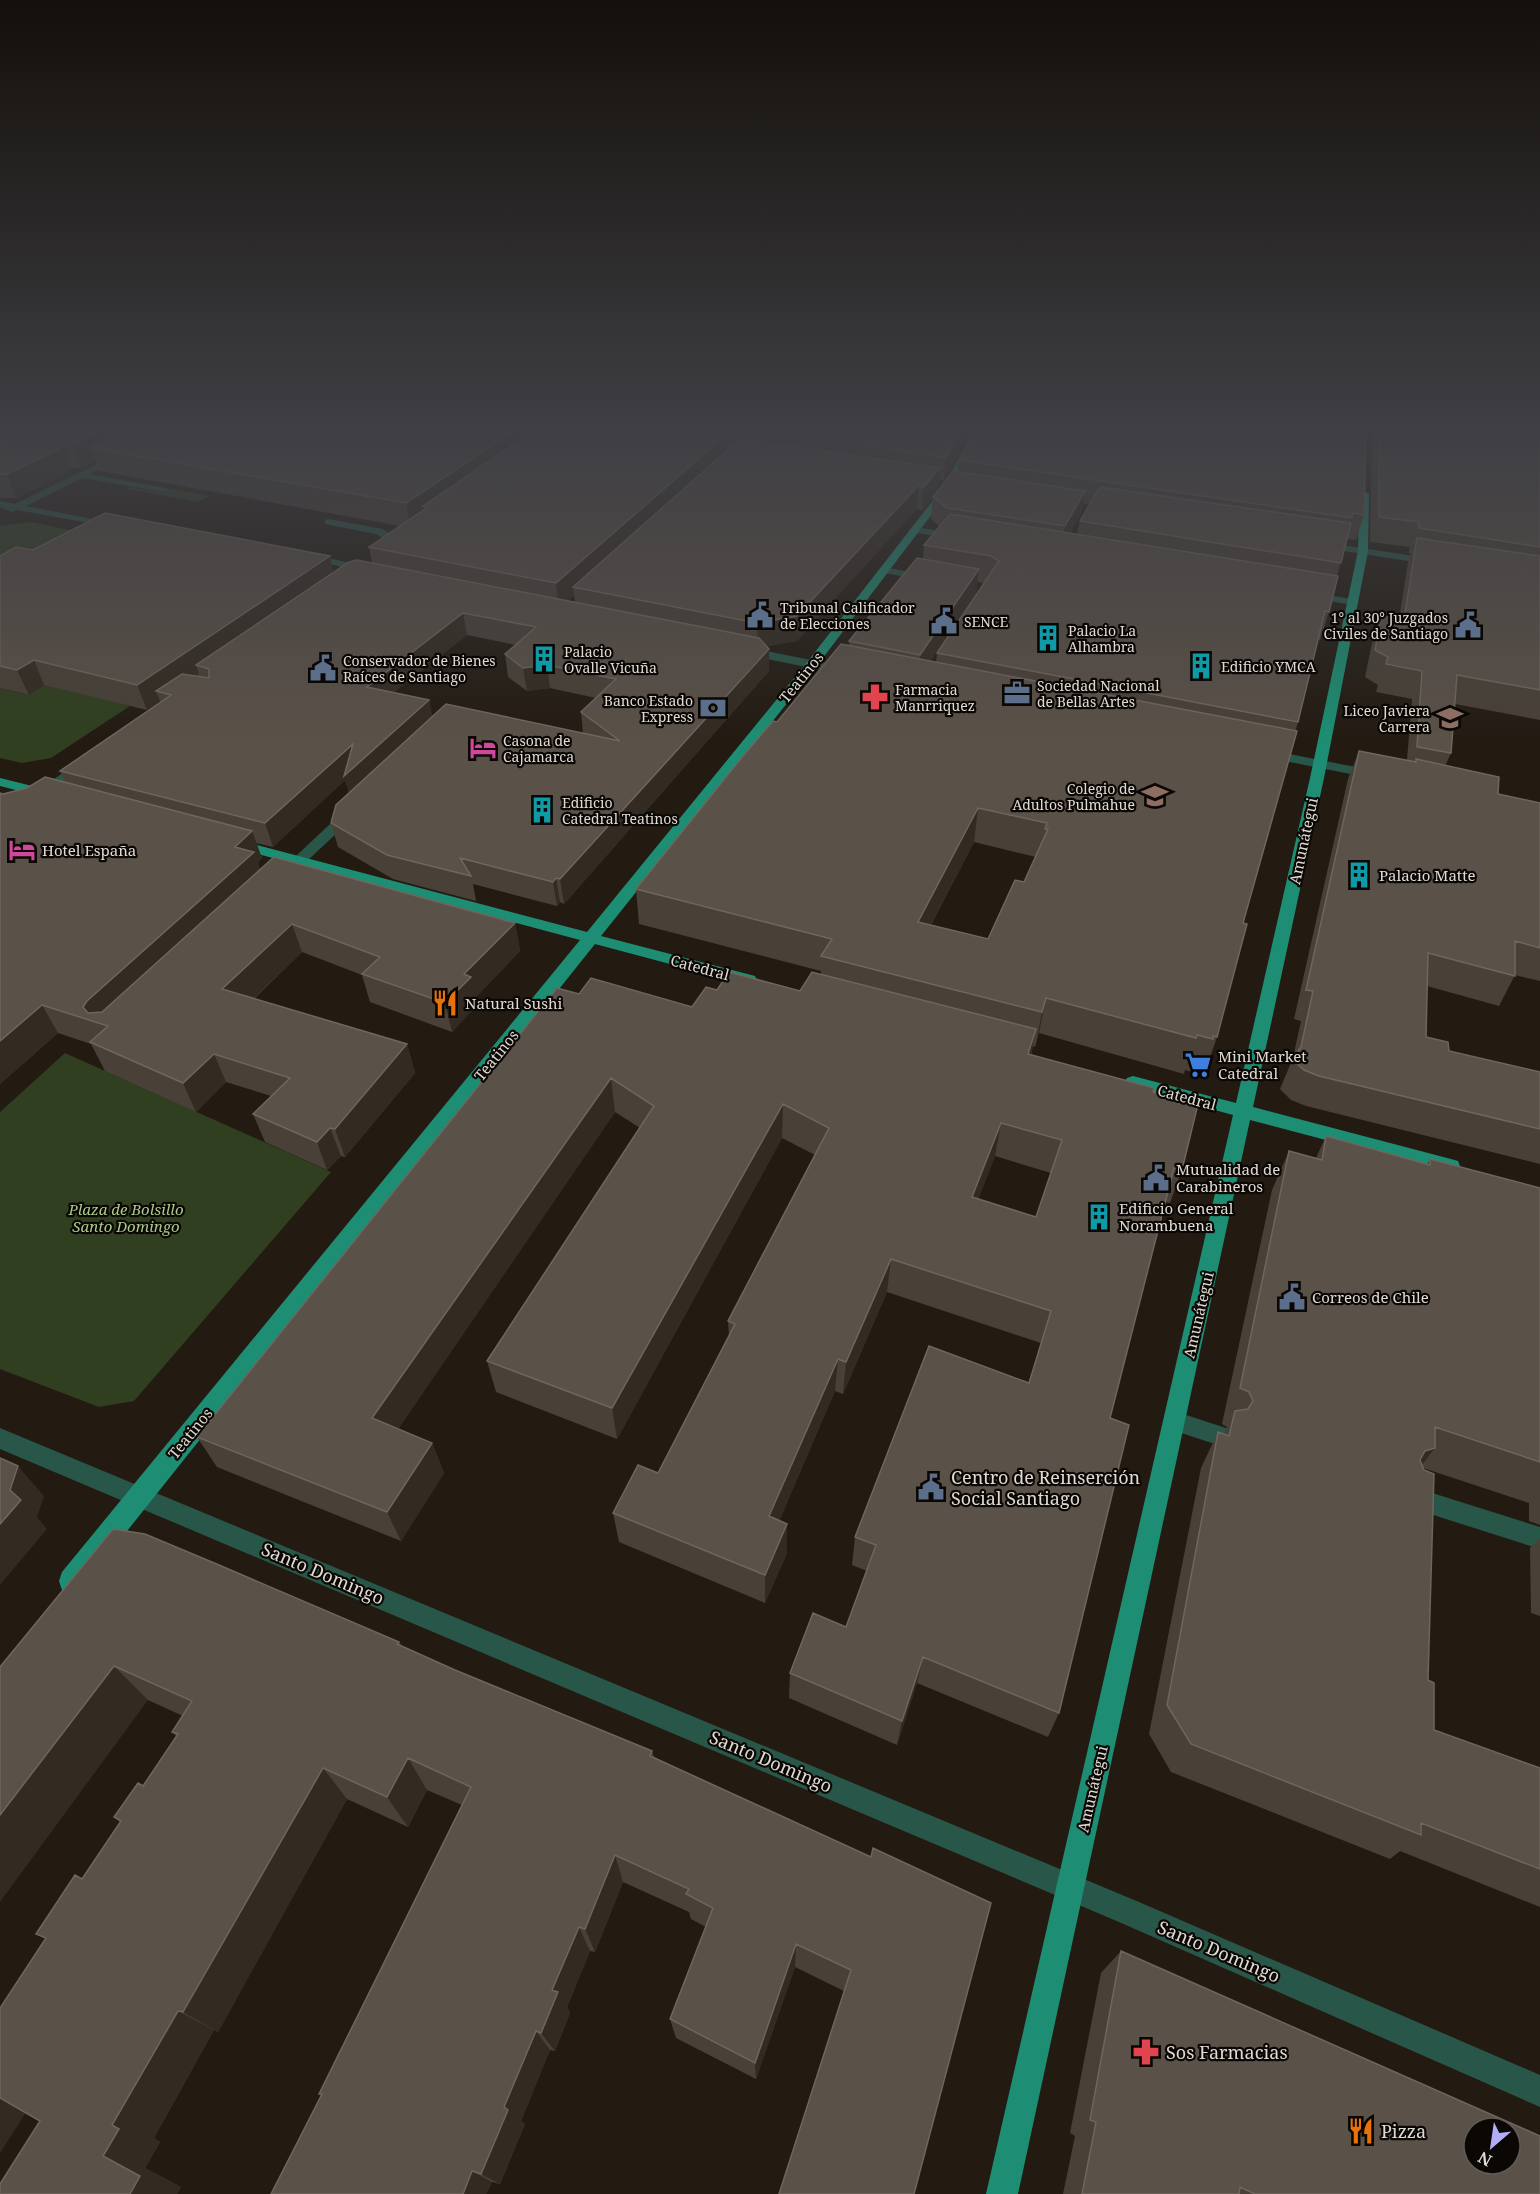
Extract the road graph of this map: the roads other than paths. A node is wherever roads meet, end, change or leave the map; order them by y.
1 (385, 534) edge
2 (912, 534) edge
3 (941, 534) edge
4 (1363, 534) edge
5 (973, 540) edge
6 (1306, 542) edge
7 (399, 543) edge
8 (1363, 551) junction
9 (297, 558) edge
10 (1449, 564) edge
11 (884, 570) junction
12 (357, 573) edge
13 (935, 579) edge
14 (1302, 593) edge
15 (1352, 602) junction
16 (733, 648) edge
17 (812, 664) junction
18 (857, 673) edge
19 (1253, 751) edge
20 (98, 753) edge
21 (1320, 764) junction
22 (1394, 779) edge
23 (0, 782) edge
24 (42, 792) junction
25 (64, 798) edge
26 (359, 805) edge
27 (0, 820) edge
28 (221, 840) edge
29 (300, 861) junction
30 (274, 884) edge
31 (591, 938) junction
32 (761, 983) edge
33 (1114, 1077) edge
34 (1243, 1112) junction
35 (1473, 1172) edge
36 (1174, 1421) junction
37 (1221, 1436) edge
38 (0, 1438) edge
39 (139, 1496) junction
40 (1408, 1496) edge
41 (1540, 1538) edge
42 (58, 1597) edge
43 (1071, 1888) junction
44 (1540, 2091) edge
45 (1002, 2194) edge

1 - 7 street
2 - 11 main road, Teatinos
3 - 5 street
4 - 8 main road, Amunátegui
6 - 8 street
8 - 10 street
8 - 15 main road, Amunátegui
9 - 12 street
11 - 13 street
11 - 17 main road, Teatinos
14 - 15 street
15 - 21 main road, Amunátegui
16 - 17 street
17 - 18 street
17 - 31 main road, Teatinos
19 - 21 street
20 - 24 street
21 - 22 street
21 - 34 main road, Amunátegui
23 - 24 main road
24 - 25 main road
24 - 27 street
26 - 29 street
28 - 29 main road, Catedral
29 - 30 street
29 - 31 main road, Catedral
31 - 32 main road, Catedral
31 - 39 main road, Teatinos
33 - 34 main road, Catedral
34 - 35 main road, Catedral
34 - 36 main road, Amunátegui
36 - 37 street
36 - 43 main road, Amunátegui
38 - 39 street, Santo Domingo
39 - 42 main road, Teatinos
39 - 43 street, Santo Domingo
40 - 41 street
43 - 44 street, Santo Domingo
43 - 45 main road, Amunátegui

